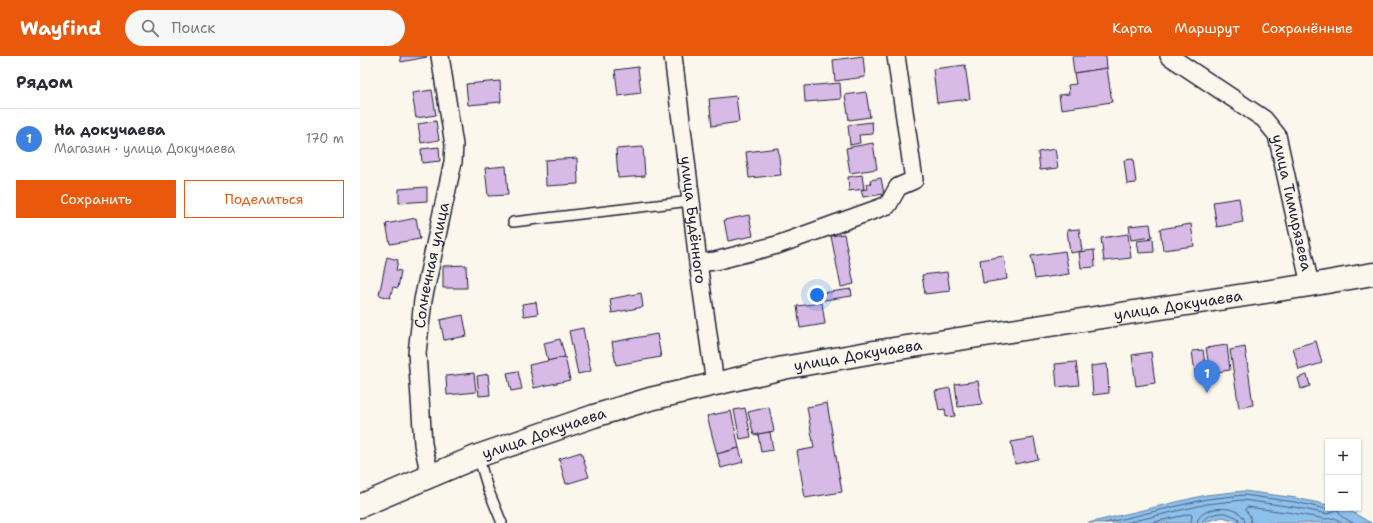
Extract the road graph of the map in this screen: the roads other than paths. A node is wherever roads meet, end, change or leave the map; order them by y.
1 (440, 56) edge
2 (673, 56) edge
3 (896, 56) edge
4 (1169, 56) edge
5 (691, 201) junction
6 (513, 222) dead end
7 (698, 263) junction
8 (1373, 274) edge
9 (1310, 285) junction
10 (715, 384) junction
11 (478, 456) junction
12 (430, 476) junction
13 (360, 506) edge
14 (502, 523) edge

1 - 12 street, Солнечная улица
2 - 5 street, улица Будённого
3 - 7 street
4 - 9 street, улица Тимирязева
5 - 6 lane
5 - 7 street, улица Будённого
7 - 10 street, улица Будённого
8 - 9 main road, улица Докучаева
9 - 10 main road, улица Докучаева
10 - 11 main road, улица Докучаева
11 - 12 main road, улица Докучаева
11 - 14 lane
12 - 13 main road, улица Докучаева

